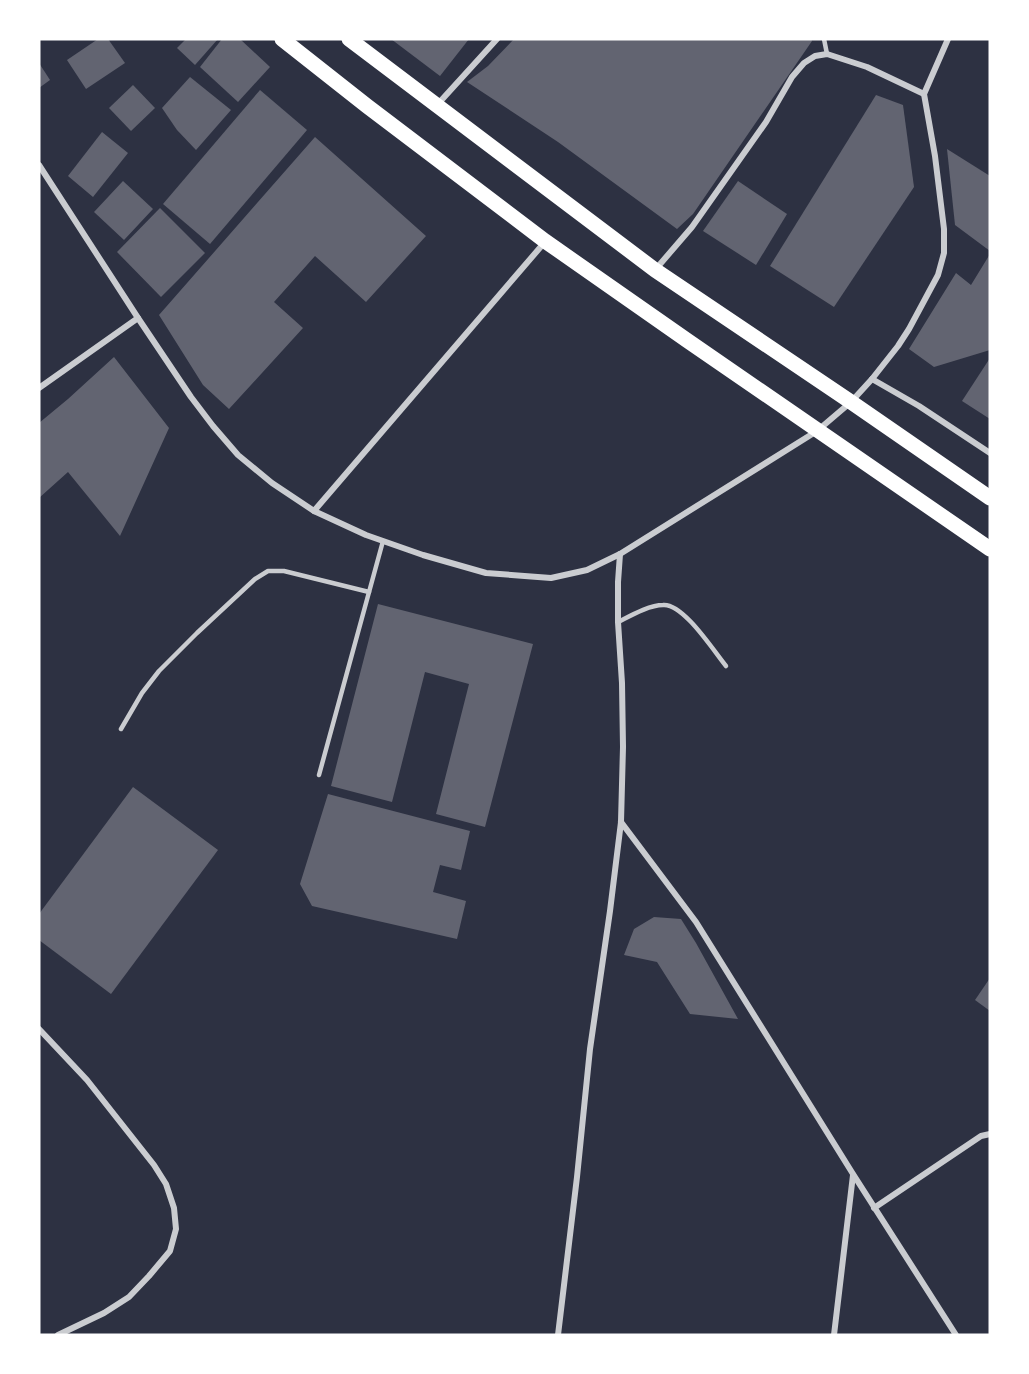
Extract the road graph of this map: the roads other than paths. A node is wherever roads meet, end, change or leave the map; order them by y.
1 (282, 39) edge
2 (348, 39) edge
3 (497, 39) edge
4 (824, 39) edge
5 (948, 39) edge
6 (827, 54) junction
7 (924, 94) junction
8 (437, 105) junction
9 (39, 165) edge
10 (545, 240) junction
11 (655, 270) junction
12 (138, 318) junction
13 (872, 379) junction
14 (39, 388) edge
15 (851, 402) junction
16 (818, 431) junction
17 (990, 453) edge
18 (990, 498) edge
19 (314, 511) junction
20 (383, 541) junction
21 (990, 549) edge
22 (620, 554) junction
23 (369, 592) junction
24 (618, 622) junction
25 (726, 666) dead end
26 (121, 729) dead end
27 (319, 775) dead end
28 (621, 822) junction
29 (39, 1029) edge
30 (990, 1134) edge
31 (853, 1174) junction
32 (874, 1208) junction
33 (58, 1335) edge
34 (558, 1335) edge
35 (834, 1335) edge
36 (956, 1335) edge

1 - 10 main road
2 - 8 main road
3 - 8 street
4 - 6 lane
5 - 7 street
6 - 7 street
6 - 11 street
7 - 13 street
8 - 11 main road
9 - 12 street
10 - 16 main road
10 - 19 street
11 - 15 main road
12 - 14 street
12 - 19 street
13 - 15 street
13 - 17 street
15 - 16 street
15 - 18 main road
16 - 21 main road
16 - 22 street
19 - 20 street
20 - 22 street
20 - 23 lane
22 - 24 street
23 - 26 lane
23 - 27 lane
24 - 25 lane
24 - 28 street
28 - 31 street
28 - 34 street
29 - 33 street
30 - 32 street
31 - 32 street
31 - 35 street
32 - 36 street

